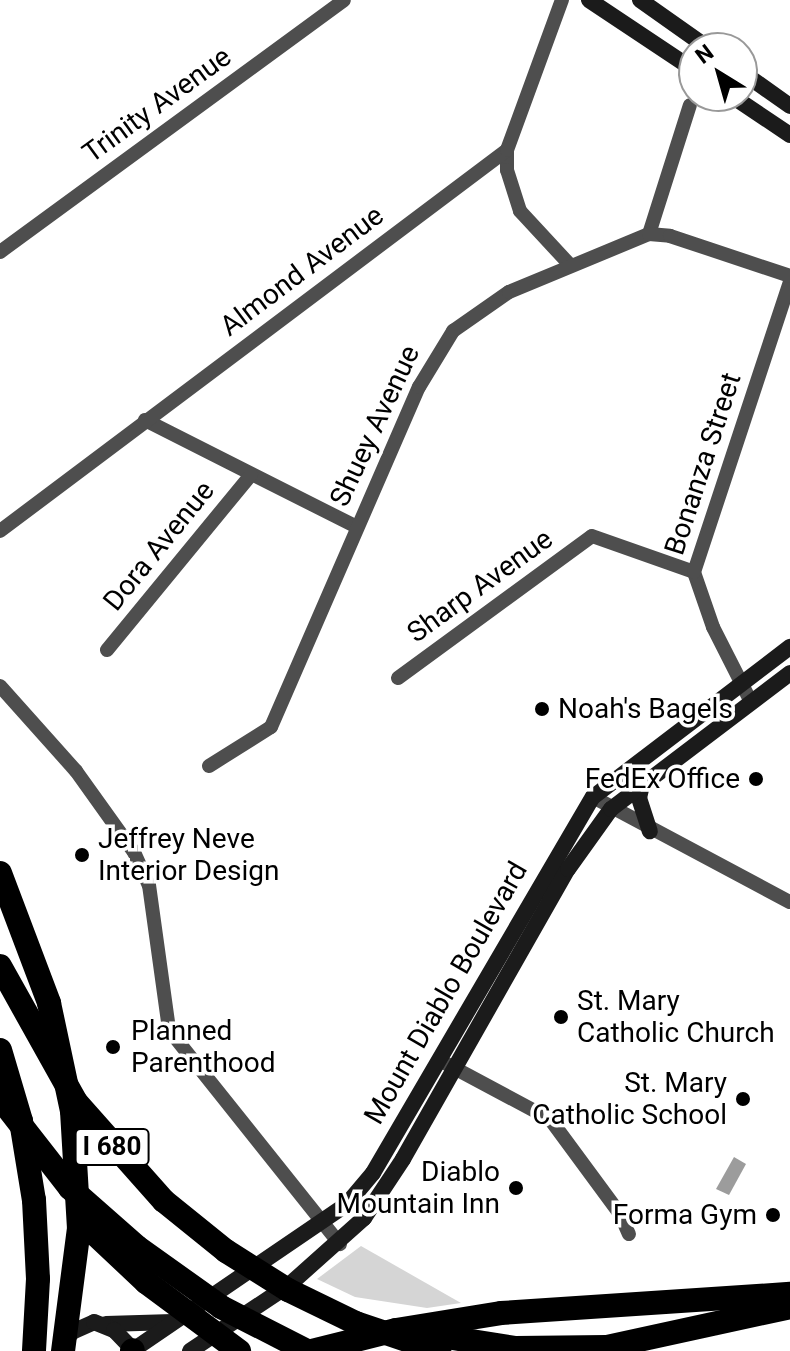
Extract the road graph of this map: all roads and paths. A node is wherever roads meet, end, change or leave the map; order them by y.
1 (344, 0) edge
2 (562, 0) edge
3 (589, 0) edge
4 (640, 0) edge
5 (685, 32) edge
6 (678, 59) edge
7 (758, 83) edge
8 (790, 106) edge
9 (688, 112) edge
10 (756, 112) edge
11 (790, 135) edge
12 (507, 150) junction
13 (649, 234) junction
14 (0, 252) edge
15 (569, 264) junction
16 (790, 279) edge
17 (145, 420) junction
18 (251, 475) junction
19 (357, 527) junction
20 (0, 531) edge
21 (694, 572) junction
22 (790, 647) edge
23 (107, 650) dead end
24 (790, 673) edge
25 (398, 678) dead end
26 (740, 685) junction
27 (0, 686) edge
28 (751, 702) junction
29 (209, 766) dead end
30 (642, 785) junction
31 (593, 797) junction
32 (611, 809) junction
33 (650, 831) junction
34 (0, 873) edge
35 (790, 902) edge
36 (0, 966) edge
37 (0, 1050) edge
38 (437, 1059) junction
39 (455, 1069) junction
40 (0, 1098) edge
41 (322, 1224) junction
42 (629, 1234) dead end
43 (340, 1244) junction
44 (156, 1276) junction
45 (790, 1294) edge
46 (790, 1307) edge
47 (333, 1313) junction
48 (176, 1321) junction
49 (106, 1324) junction
50 (303, 1349) edge
51 (237, 1350) edge
52 (34, 1351) edge
53 (61, 1351) edge
54 (133, 1351) edge
55 (190, 1351) edge
56 (439, 1351) edge

1 - 14 street, Trinity Avenue
2 - 12 street
3 - 6 main road
4 - 5 main road
7 - 8 main road
9 - 13 street
10 - 11 main road
12 - 15 street
12 - 17 street, Almond Avenue
13 - 15 street, Shuey Avenue
13 - 16 street
15 - 19 street, Shuey Avenue
16 - 21 street, Bonanza Street
17 - 18 street
17 - 20 street, Almond Avenue
18 - 19 street
18 - 23 street, Dora Avenue
19 - 29 street, Shuey Avenue
21 - 25 street, Sharp Avenue
21 - 26 street, Bonanza Street
22 - 26 main road, Mount Diablo Boulevard
24 - 28 main road, Mount Diablo Boulevard
26 - 28 street, Bonanza Street
26 - 31 main road, Mount Diablo Boulevard
27 - 41 street
28 - 30 main road, Mount Diablo Boulevard
30 - 32 main road, Mount Diablo Boulevard
30 - 33 main road
31 - 32 street
31 - 38 main road, Mount Diablo Boulevard
32 - 33 street
32 - 39 main road, Mount Diablo Boulevard
33 - 35 street
34 - 53 highway
36 - 47 highway, I 680
37 - 52 highway
38 - 39 street
38 - 41 main road, Mount Diablo Boulevard
39 - 42 street
39 - 43 main road, Mount Diablo Boulevard
40 - 44 highway, I 680
41 - 43 street
41 - 48 main road, Mount Diablo Boulevard
43 - 55 main road, Mount Diablo Boulevard
44 - 50 highway
44 - 51 highway
45 - 50 highway
46 - 47 highway
47 - 56 highway, I 680
48 - 49 main road
48 - 54 main road, Mount Diablo Boulevard
49 - 53 main road
49 - 54 main road

